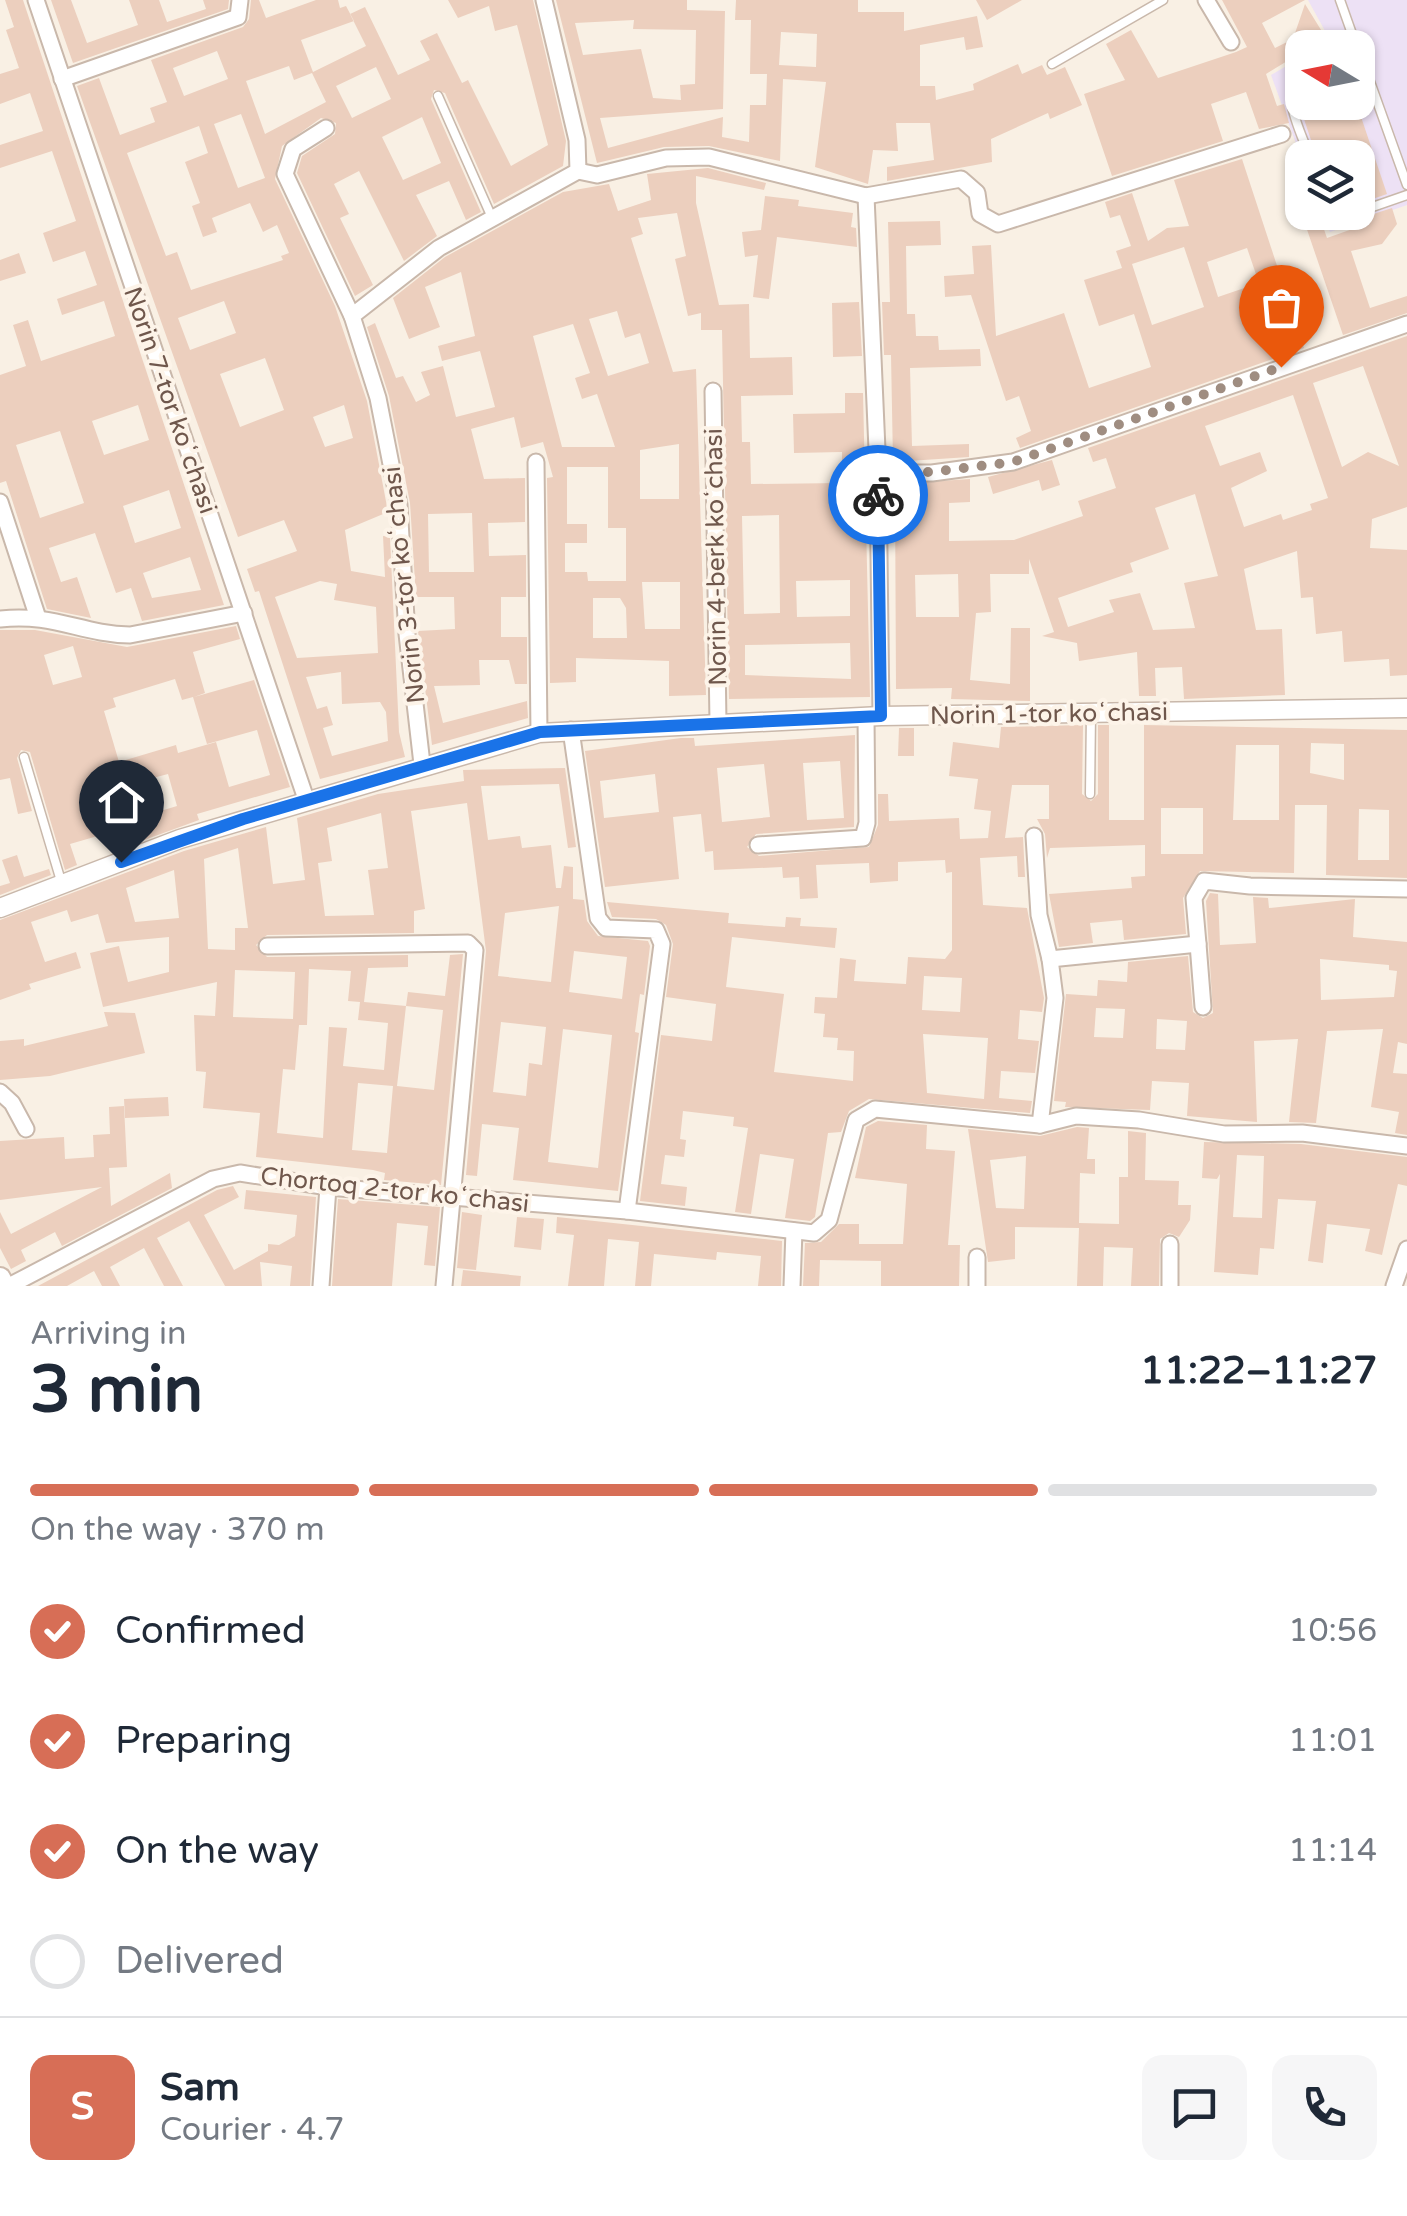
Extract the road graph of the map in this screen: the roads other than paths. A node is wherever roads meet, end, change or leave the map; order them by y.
1 (36, 0) edge
2 (240, 0) edge
3 (544, 0) edge
4 (1162, 0) edge
5 (1206, 0) edge
6 (1340, 0) edge
7 (1351, 30) edge
8 (1231, 42) dead end
9 (1052, 64) dead end
10 (62, 79) junction
11 (438, 96) dead end
12 (1375, 96) edge
13 (326, 128) dead end
14 (1282, 134) dead end
15 (578, 172) junction
16 (1407, 185) edge
17 (1407, 195) edge
18 (866, 196) junction
19 (1375, 206) edge
20 (493, 220) junction
21 (352, 316) junction
22 (1407, 324) edge
23 (713, 391) dead end
24 (536, 462) dead end
25 (878, 473) junction
26 (0, 502) edge
27 (244, 613) junction
28 (37, 615) junction
29 (0, 619) edge
30 (1407, 708) edge
31 (1091, 713) junction
32 (873, 716) junction
33 (718, 723) junction
34 (571, 730) junction
35 (540, 732) junction
36 (24, 757) dead end
37 (422, 764) junction
38 (1090, 794) dead end
39 (306, 800) junction
40 (1034, 836) dead end
41 (758, 844) dead end
42 (62, 886) junction
43 (1407, 889) edge
44 (0, 908) edge
45 (1198, 944) junction
46 (266, 946) dead end
47 (1050, 959) junction
48 (1203, 1007) dead end
49 (0, 1092) edge
50 (1040, 1125) junction
51 (26, 1129) dead end
52 (1407, 1146) edge
53 (328, 1187) junction
54 (451, 1196) junction
55 (627, 1211) junction
56 (794, 1232) junction
57 (1170, 1244) dead end
58 (1407, 1249) edge
59 (978, 1257) dead end
60 (0, 1278) edge
61 (7, 1286) edge
62 (320, 1286) edge
63 (444, 1286) edge
64 (792, 1286) edge
65 (977, 1286) edge
66 (1170, 1286) edge
67 (1394, 1286) edge

1 - 10 street, Norin 7-tor koʻchasi
2 - 10 street
3 - 15 street
4 - 9 lane
5 - 8 street
6 - 7 lane
10 - 27 street, Norin 7-tor koʻchasi
11 - 20 lane
12 - 16 lane
13 - 21 street, Norin 3-tor koʻchasi
14 - 18 street
15 - 18 street
15 - 20 street
17 - 19 lane
18 - 25 street
20 - 21 street
21 - 37 street, Norin 3-tor koʻchasi
22 - 25 street
23 - 33 street, Norin 4-berk koʻchasi
24 - 35 street
25 - 32 street
26 - 28 street
27 - 28 street
27 - 39 street, Norin 7-tor koʻchasi
28 - 29 street
30 - 31 street, Norin 1-tor koʻchasi
31 - 32 street, Norin 1-tor koʻchasi
31 - 38 lane
32 - 33 street, Norin 1-tor koʻchasi
32 - 41 street
33 - 34 street, Norin 1-tor koʻchasi
34 - 35 street, Norin 1-tor koʻchasi
34 - 55 street
35 - 37 street, Norin 1-tor koʻchasi
36 - 42 lane
37 - 39 street, Norin 1-tor koʻchasi
39 - 42 street, Norin 1-tor koʻchasi
40 - 47 street
42 - 44 street, Norin 1-tor koʻchasi
43 - 45 street
45 - 47 street
45 - 48 street
46 - 54 street
47 - 50 street
49 - 51 street
50 - 52 street
50 - 56 street
53 - 54 street, Chortoq 2-tor koʻchasi
53 - 61 street, Chortoq 2-tor koʻchasi
53 - 62 street
54 - 55 street, Chortoq 2-tor koʻchasi
54 - 63 street
55 - 56 street, Chortoq 2-tor koʻchasi
56 - 64 street
57 - 66 street
58 - 67 street
59 - 65 street
60 - 61 main road

